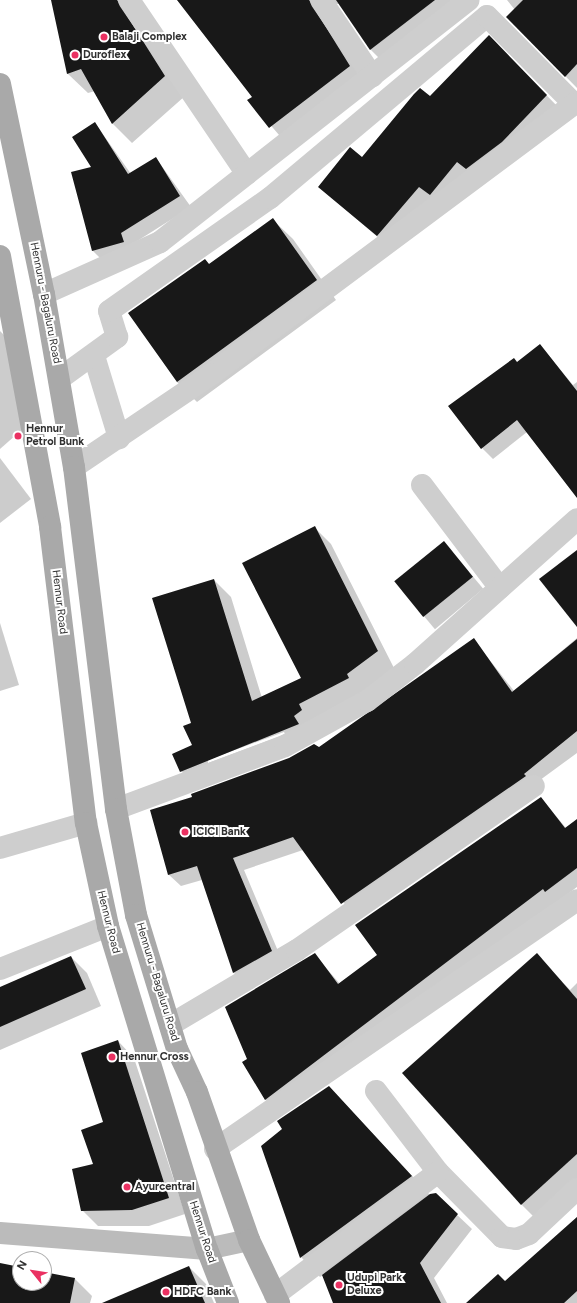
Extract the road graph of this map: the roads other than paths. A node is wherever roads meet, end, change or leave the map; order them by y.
1 (129, 0) edge
2 (321, 0) edge
3 (469, 0) edge
4 (372, 76) junction
5 (0, 84) edge
6 (247, 174) junction
7 (0, 256) edge
8 (44, 294) junction
9 (5, 314) edge
10 (94, 356) junction
11 (59, 379) junction
12 (119, 438) junction
13 (74, 466) junction
14 (422, 485) dead end
15 (577, 519) edge
16 (500, 588) junction
17 (534, 786) dead end
18 (116, 809) junction
19 (86, 823) junction
20 (0, 848) edge
21 (577, 900) edge
22 (108, 926) junction
23 (0, 969) edge
24 (170, 1025) junction
25 (376, 1090) dead end
26 (215, 1149) junction
27 (438, 1172) junction
28 (577, 1189) edge
29 (0, 1233) edge
30 (249, 1240) junction
31 (207, 1249) junction
32 (277, 1299) edge
33 (228, 1303) edge

1 - 6 street
2 - 4 street
3 - 4 street
4 - 6 street
5 - 8 main road, Hennuru - Bagaluru Road
6 - 8 street
7 - 9 main road
8 - 11 main road, Hennuru - Bagaluru Road
9 - 19 main road, Hennur Road
10 - 11 street
10 - 12 street
10 - 12 street
11 - 13 main road, Hennuru - Bagaluru Road
12 - 13 street
13 - 18 main road, Hennuru - Bagaluru Road
14 - 16 street
15 - 16 street
16 - 18 street
17 - 24 street
18 - 24 main road, Hennuru - Bagaluru Road
19 - 20 street
19 - 22 main road, Hennur Road
21 - 26 street
22 - 23 street
22 - 31 main road, Hennur Road
24 - 26 main road, Hennuru - Bagaluru Road
25 - 27 street
26 - 30 main road, Hennuru - Bagaluru Road
27 - 28 street
27 - 32 street
29 - 31 street
30 - 31 street
30 - 32 main road, Hennuru - Bagaluru Road
31 - 33 main road, Hennur Road

